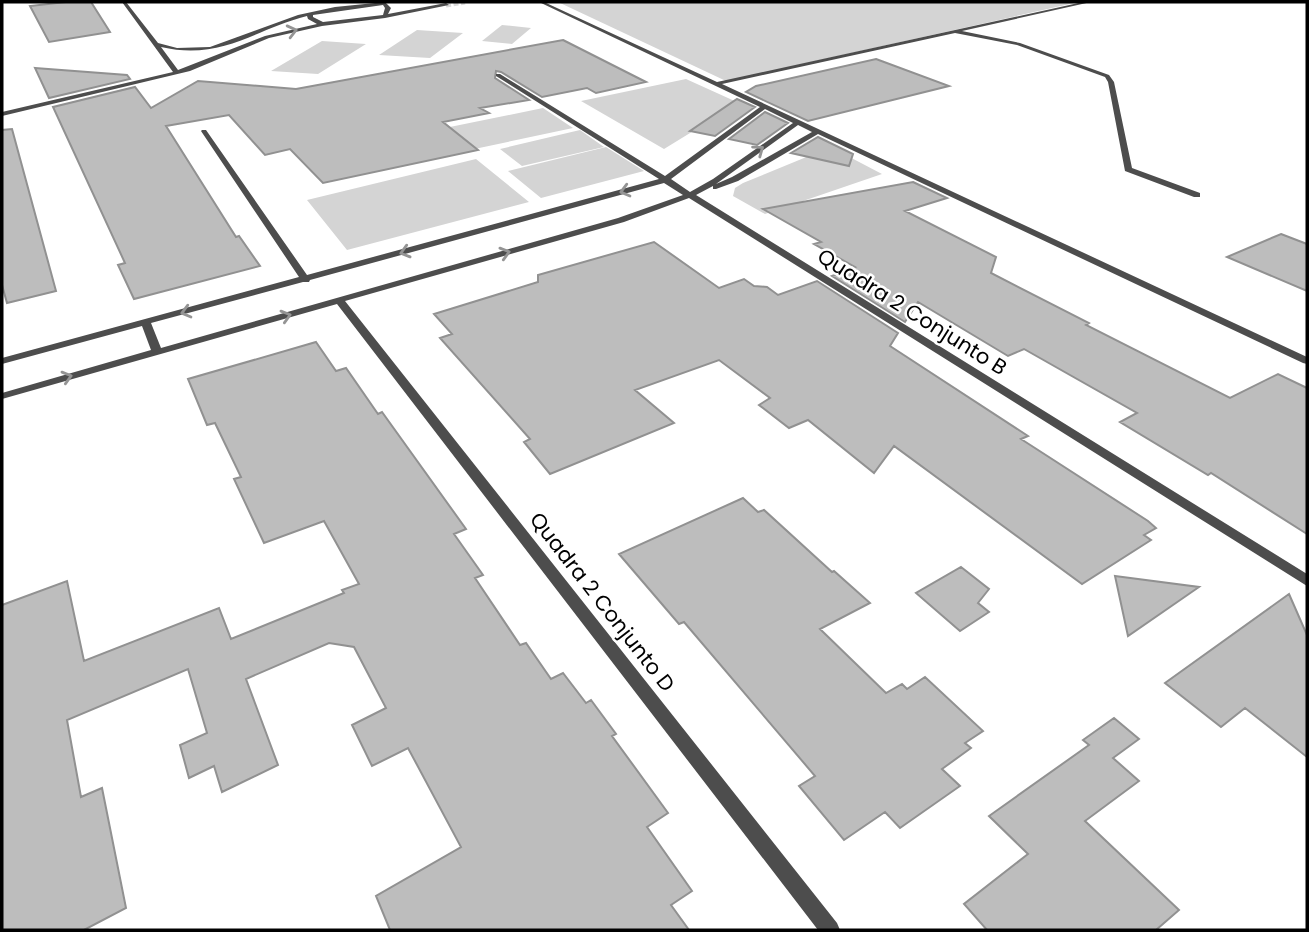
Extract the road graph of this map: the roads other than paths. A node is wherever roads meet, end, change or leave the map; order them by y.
1 (124, 2) edge
2 (384, 2) edge
3 (392, 2) edge
4 (541, 2) edge
5 (1089, 2) edge
6 (446, 5) dead end
7 (310, 14) junction
8 (384, 16) junction
9 (322, 24) junction
10 (953, 31) junction
11 (158, 45) junction
12 (231, 45) junction
13 (169, 49) junction
14 (176, 58) dead end
15 (186, 68) junction
16 (175, 71) junction
17 (498, 75) dead end
18 (159, 76) joint
19 (719, 83) junction
20 (765, 106) junction
21 (2, 114) edge
22 (797, 122) junction
23 (204, 131) dead end
24 (819, 131) junction
25 (665, 180) junction
26 (692, 195) junction
27 (1197, 195) dead end
28 (306, 280) junction
29 (340, 300) junction
30 (146, 323) junction
31 (157, 352) junction
32 (2, 361) edge
33 (1307, 361) edge
34 (2, 396) edge
35 (1307, 581) edge
36 (830, 930) edge

1 - 11 street
2 - 3 street
2 - 7 street
2 - 8 street
4 - 19 street
5 - 10 street
6 - 8 street
7 - 9 street
7 - 12 street
8 - 9 street
15 -> 9 street
10 - 19 street
10 - 27 street
11 - 13 street
11 - 16 street
12 - 13 street
12 - 15 street
13 - 14 street
15 - 16 street
16 - 18 street
17 - 25 street, Quadra 2 Conjunto B
18 - 21 street
19 - 20 street
20 - 22 street
20 - 25 street
22 - 24 street
26 -> 22 street
23 - 28 street
24 - 26 street
24 - 33 street
25 - 26 street, Quadra 2 Conjunto B
25 -> 28 street
29 -> 26 street
26 - 35 street, Quadra 2 Conjunto B
28 -> 30 street
31 -> 29 street
29 - 36 street, Quadra 2 Conjunto D
30 - 31 street
30 - 32 street
34 -> 31 street

